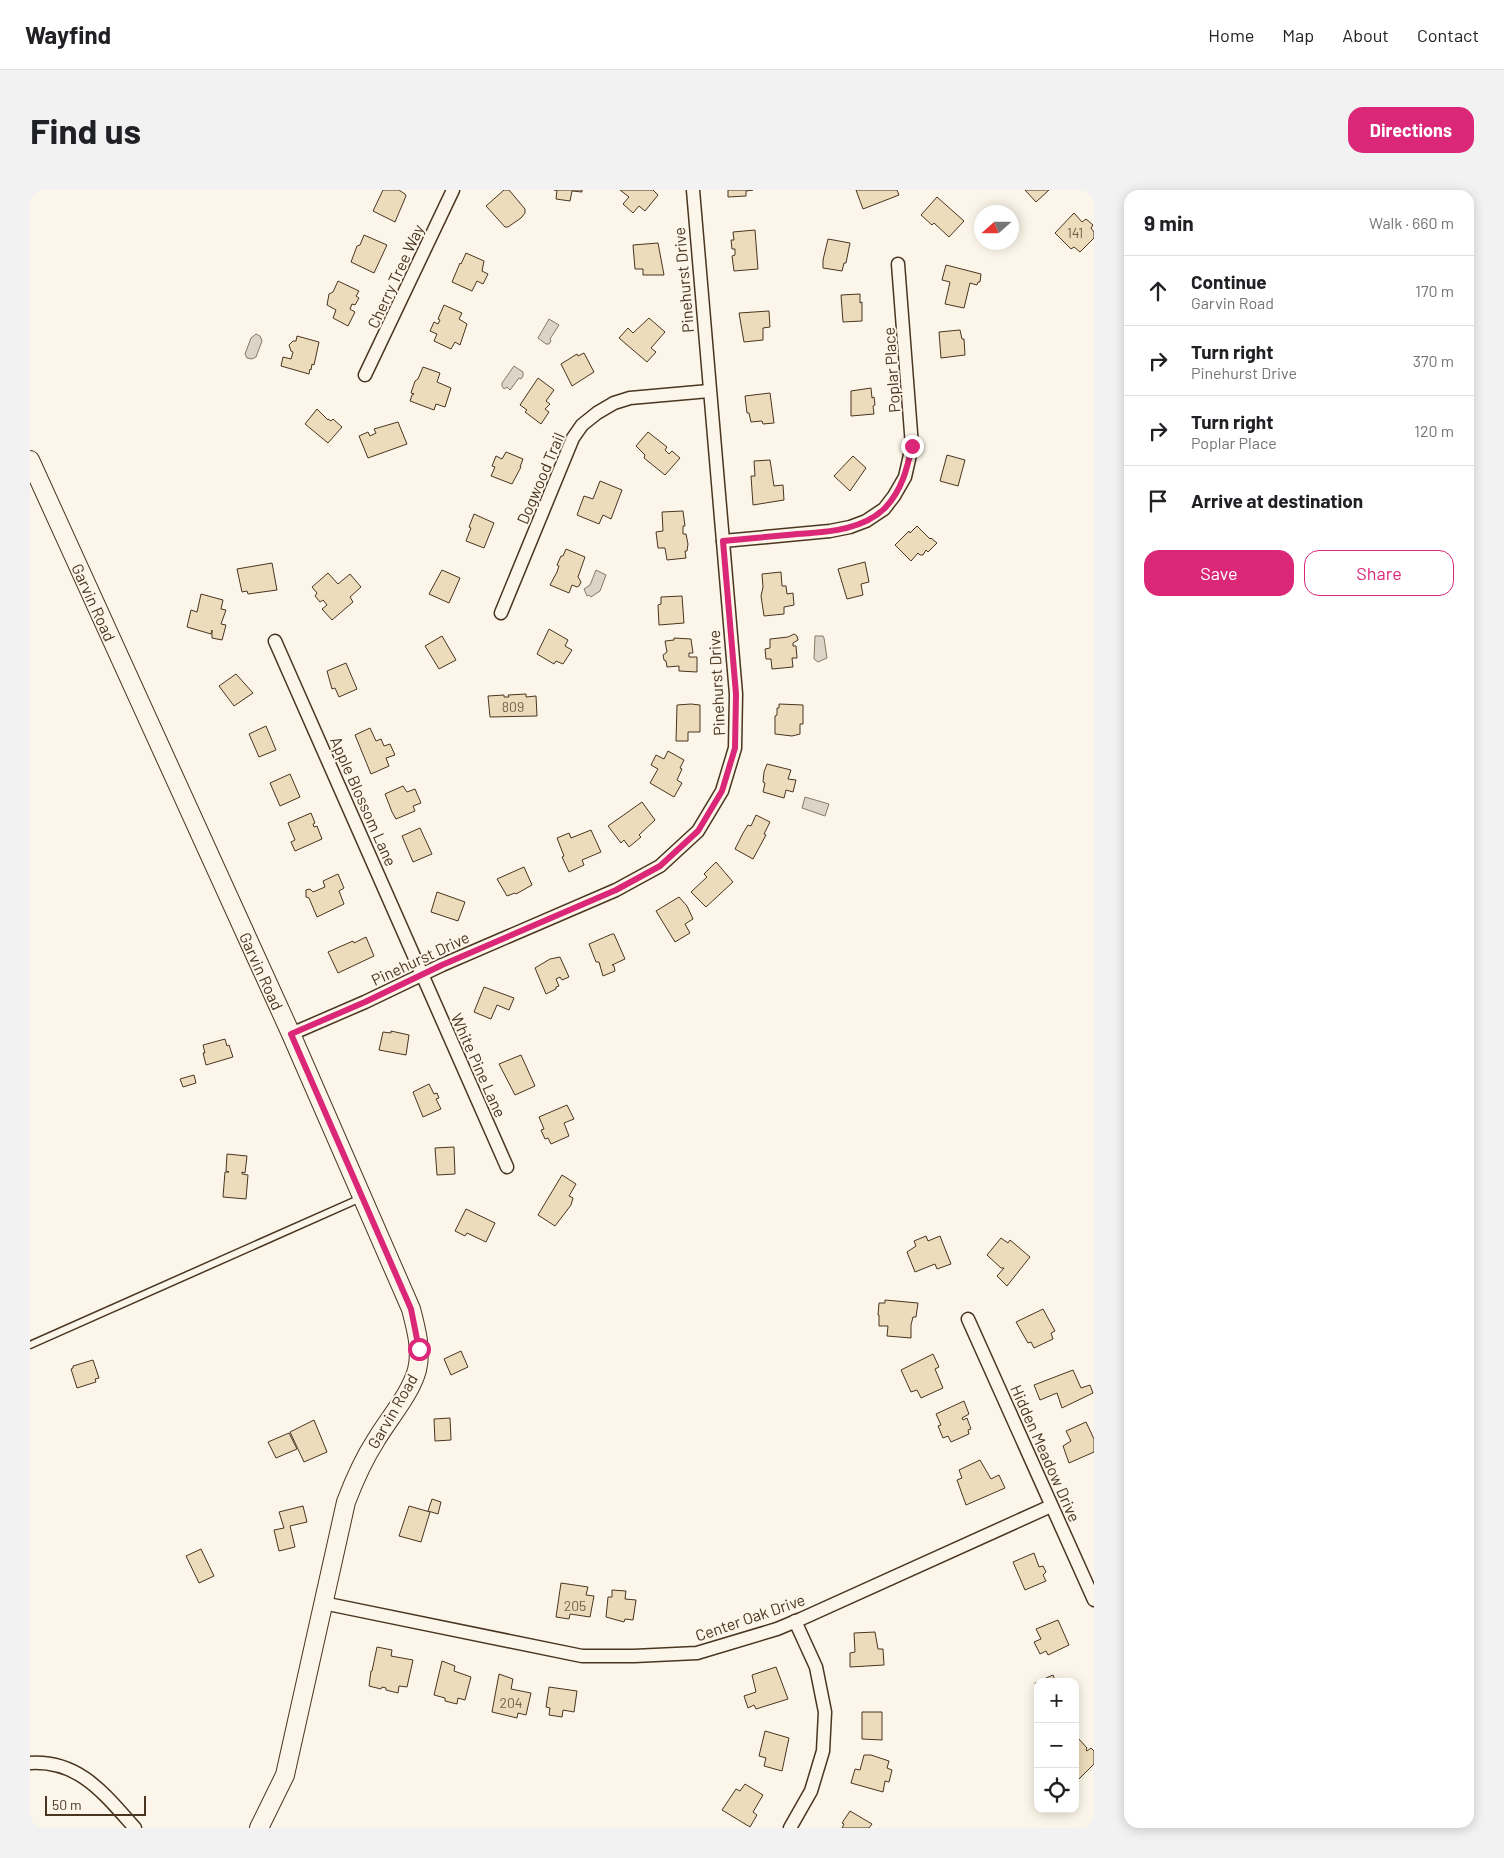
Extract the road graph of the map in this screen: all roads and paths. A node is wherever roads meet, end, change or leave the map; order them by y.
1 (453, 190) edge
2 (693, 190) edge
3 (898, 264) dead end
4 (366, 375) dead end
5 (709, 391) junction
6 (30, 460) edge
7 (723, 541) junction
8 (502, 613) dead end
9 (275, 641) dead end
10 (421, 975) junction
11 (291, 1034) junction
12 (507, 1167) dead end
13 (362, 1197) junction
14 (968, 1319) dead end
15 (30, 1345) edge
16 (1051, 1506) junction
17 (1094, 1600) edge
18 (323, 1603) junction
19 (795, 1622) junction
20 (30, 1763) edge
21 (135, 1828) edge
22 (259, 1828) edge
23 (790, 1828) edge

1 - 4 street, Cherry Tree Way
2 - 5 street, Pinehurst Drive
3 - 7 street, Poplar Place
5 - 7 street, Pinehurst Drive
5 - 8 street, Dogwood Trail
6 - 11 street, Garvin Road
7 - 10 street, Pinehurst Drive
9 - 10 street, Apple Blossom Lane
10 - 11 street, Pinehurst Drive
10 - 12 street, White Pine Lane
11 - 13 street, Garvin Road
13 - 15 lane
13 - 18 street, Garvin Road
14 - 16 street, Hidden Meadow Drive
16 - 17 street, Hidden Meadow Drive
16 - 19 street, Center Oak Drive
18 - 19 street, Center Oak Drive
18 - 22 street, Garvin Road
19 - 23 street
20 - 21 street

